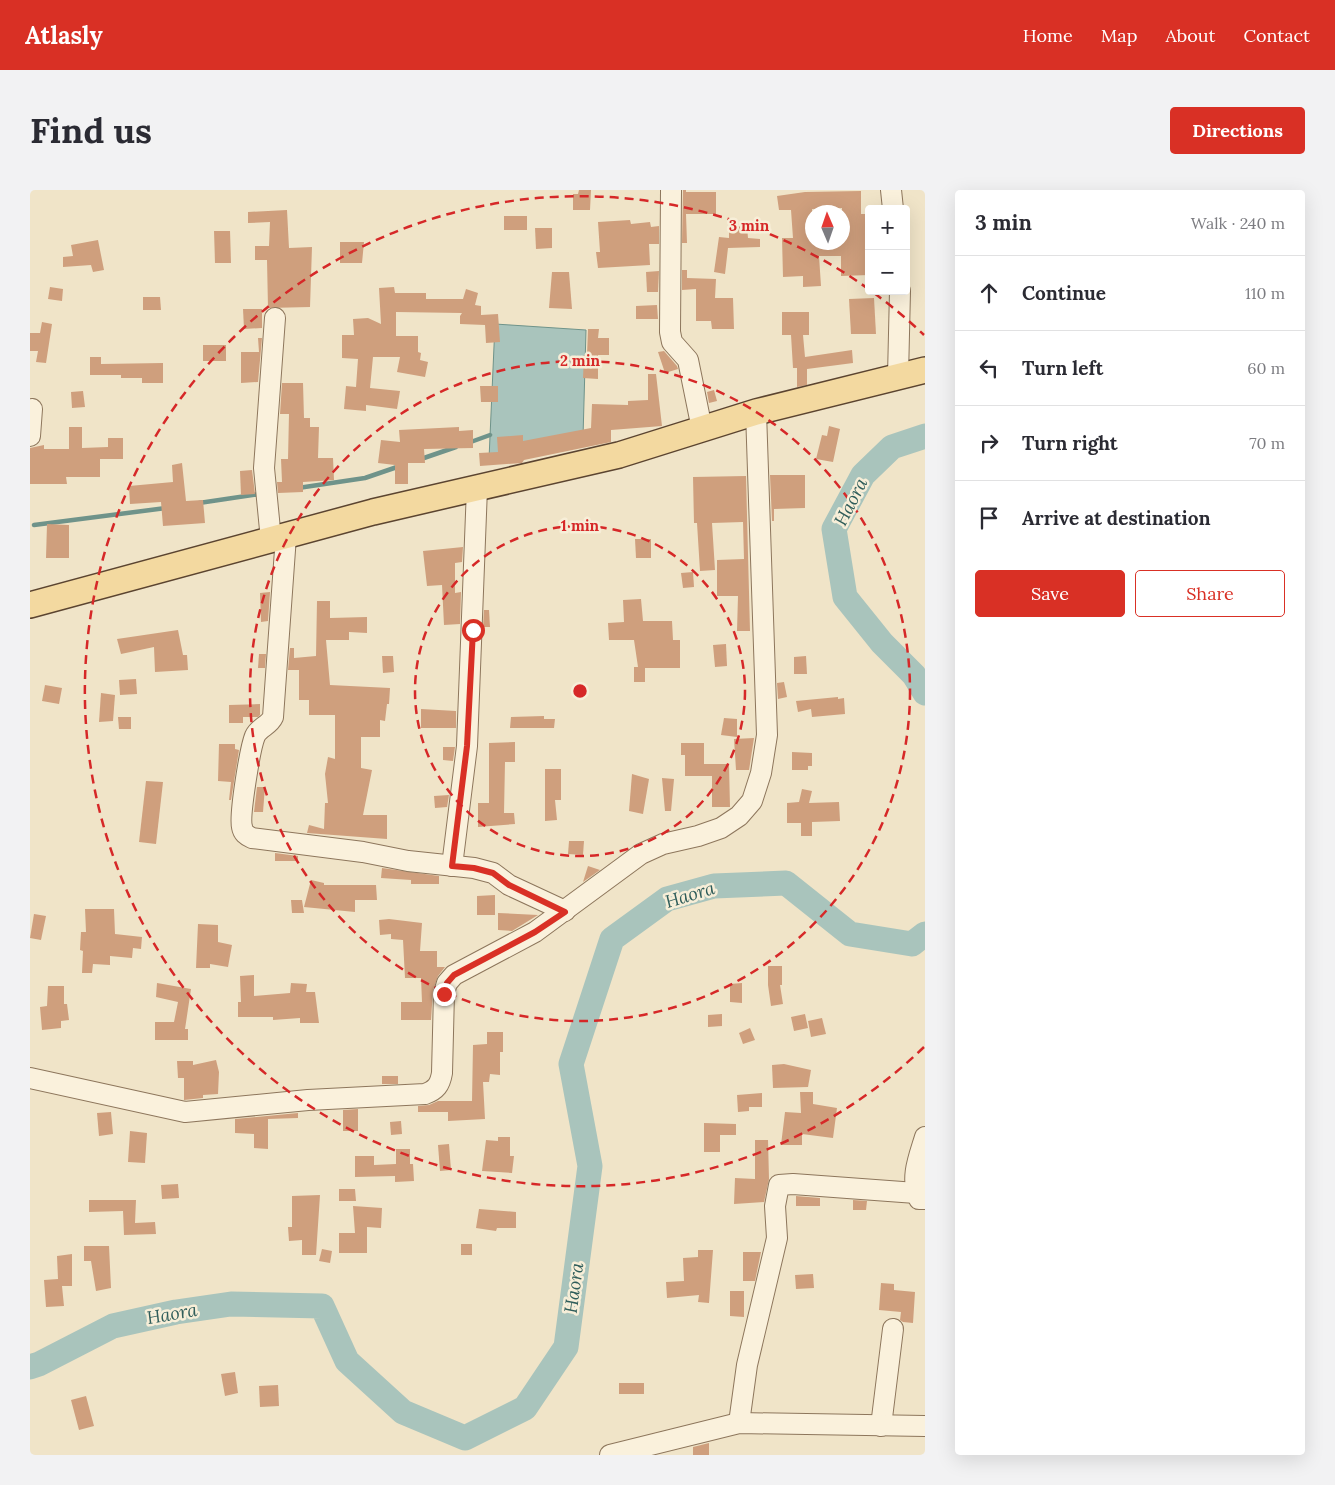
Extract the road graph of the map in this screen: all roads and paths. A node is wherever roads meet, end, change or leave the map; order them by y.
1 (671, 190) edge
2 (891, 190) edge
3 (893, 205) edge
4 (900, 295) edge
5 (275, 318) dead end
6 (925, 370) edge
7 (898, 376) junction
8 (32, 409) dead end
9 (756, 412) junction
10 (702, 429) junction
11 (30, 436) edge
12 (477, 488) junction
13 (278, 538) junction
14 (30, 605) edge
15 (452, 866) junction
16 (565, 912) junction
17 (30, 1078) edge
18 (925, 1136) edge
19 (921, 1196) edge
20 (893, 1329) dead end
21 (739, 1423) junction
22 (881, 1426) junction
23 (925, 1426) edge
24 (610, 1455) edge

1 - 10 street
2 - 3 street
4 - 7 street
5 - 13 street
6 - 7 main road
7 - 9 main road
8 - 11 street
9 - 10 main road
9 - 16 street
10 - 12 main road
12 - 13 main road
12 - 15 street
13 - 14 main road
13 - 15 street
15 - 16 street
16 - 17 street
18 - 19 street
19 - 21 street
20 - 22 street
21 - 22 street
21 - 24 street
22 - 23 street

